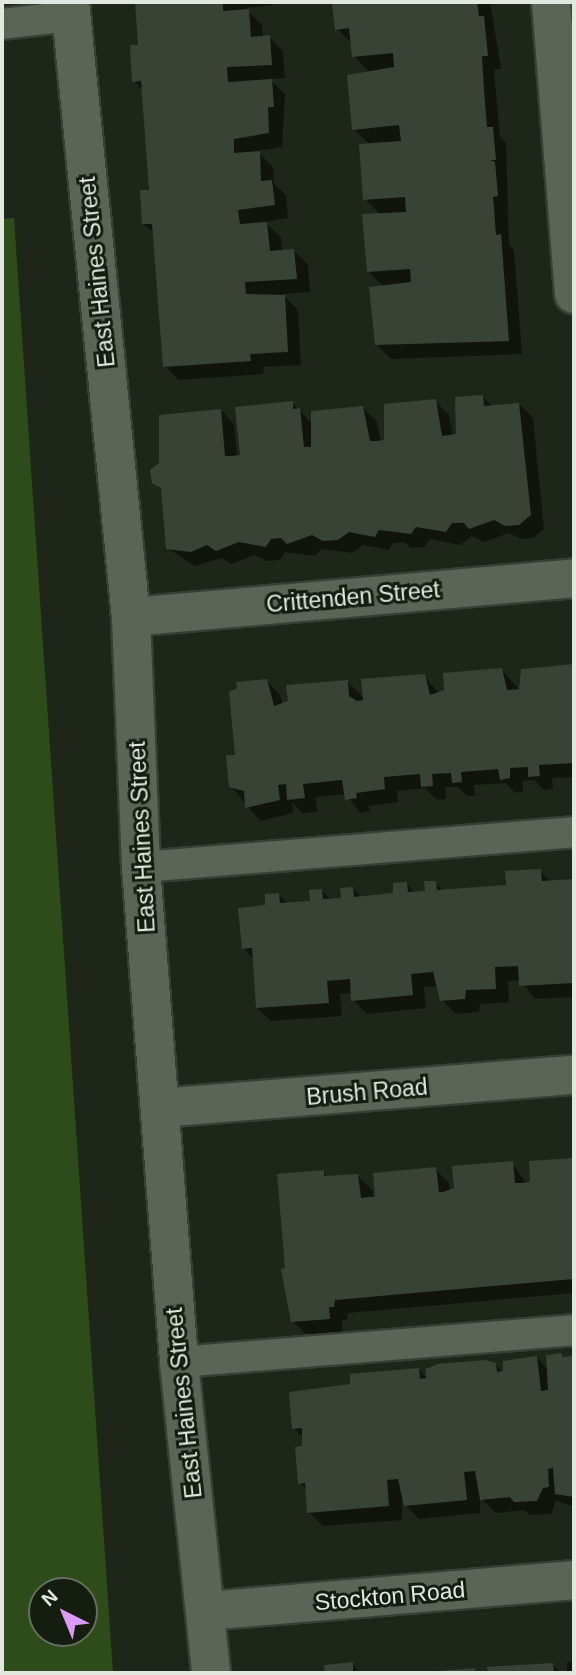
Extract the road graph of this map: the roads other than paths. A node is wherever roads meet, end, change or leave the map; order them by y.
1 (551, 2) edge
2 (71, 9) edge
3 (2, 24) edge
4 (574, 294) edge
5 (574, 578) edge
6 (131, 617) junction
7 (574, 832) edge
8 (141, 867) junction
9 (574, 1075) edge
10 (160, 1108) junction
11 (574, 1330) edge
12 (179, 1362) junction
13 (574, 1580) edge
14 (206, 1611) junction
15 (211, 1673) edge

1 - 4 street
2 - 3 lane
2 - 6 street, East Haines Street
5 - 6 street, Crittenden Street
6 - 8 street, East Haines Street
7 - 8 lane
8 - 10 street, East Haines Street
9 - 10 street, Brush Road
10 - 12 street, East Haines Street
11 - 12 lane
12 - 14 street, East Haines Street
13 - 14 street, Stockton Road
14 - 15 street, East Haines Street

